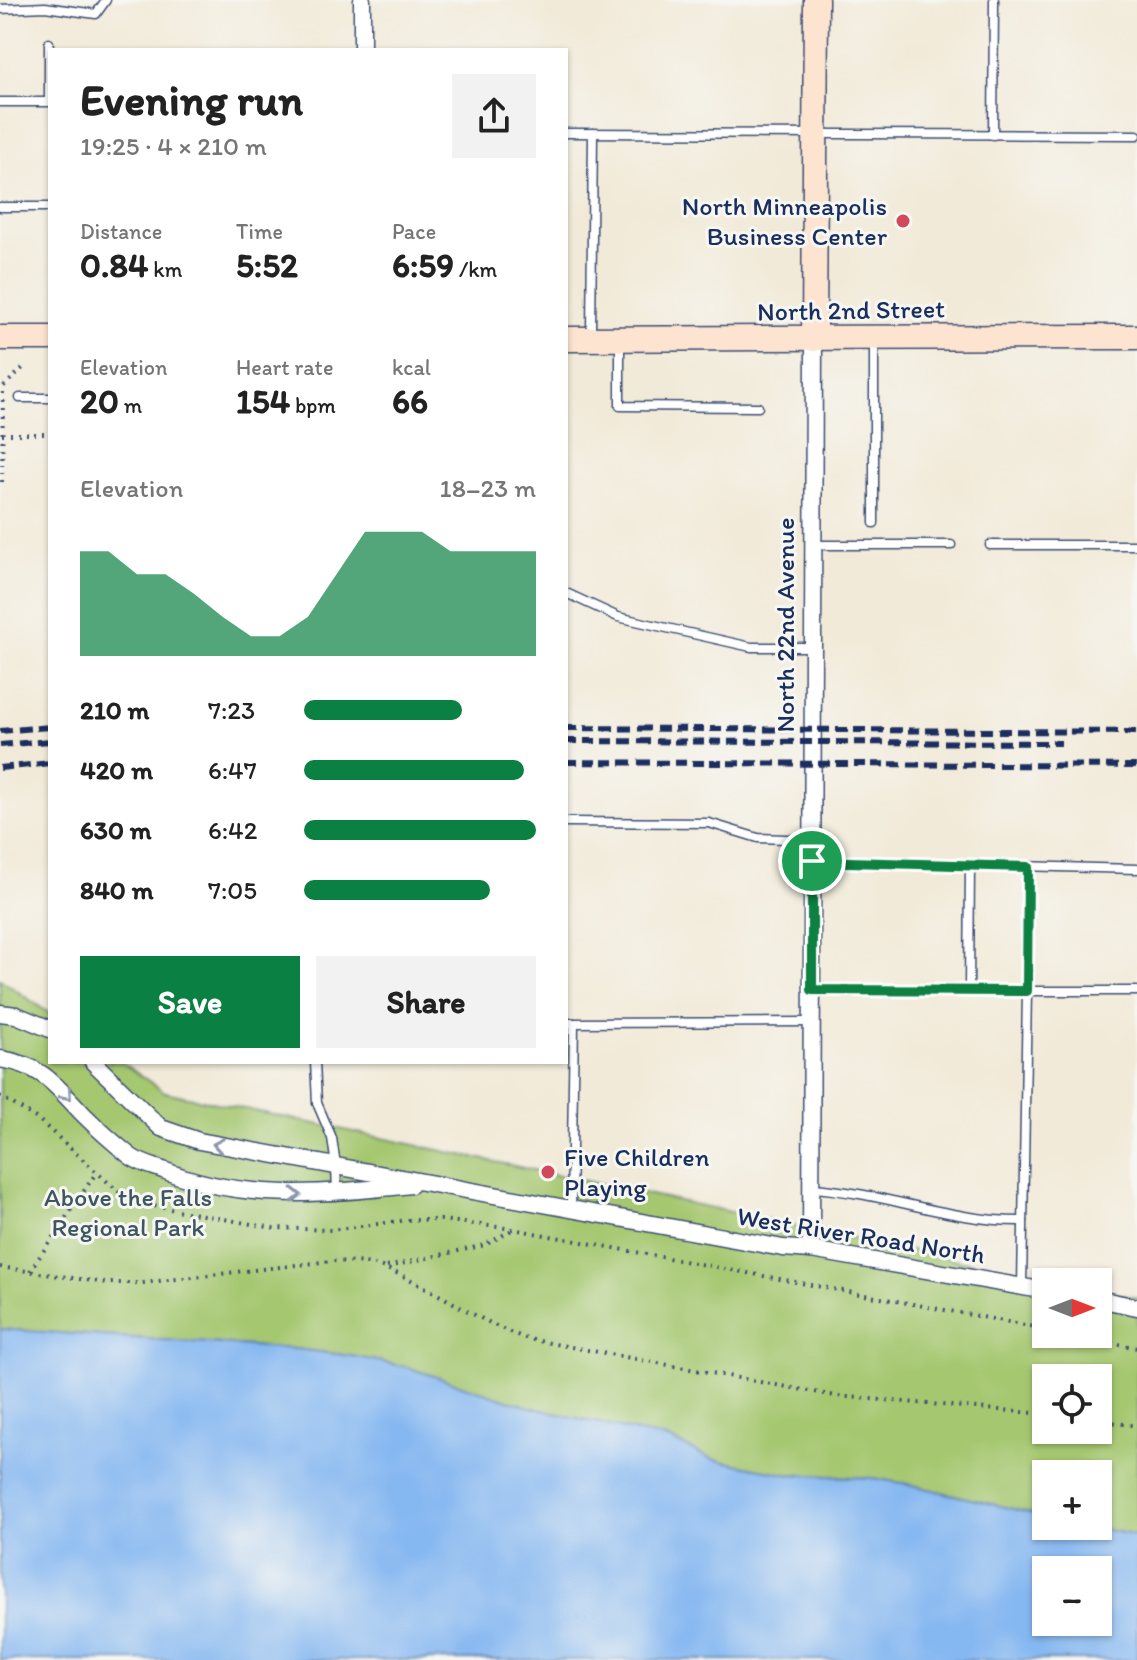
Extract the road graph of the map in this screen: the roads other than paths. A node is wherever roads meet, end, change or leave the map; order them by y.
1 (106, 0) edge
2 (362, 0) edge
3 (816, 0) edge
4 (994, 0) edge
5 (0, 9) edge
6 (49, 43) dead end
7 (49, 48) edge
8 (362, 48) edge
9 (0, 102) edge
10 (48, 102) edge
11 (568, 133) edge
12 (593, 133) junction
13 (814, 135) junction
14 (993, 135) junction
15 (1137, 135) edge
16 (0, 207) edge
17 (48, 207) edge
18 (874, 336) junction
19 (1137, 337) edge
20 (0, 338) edge
21 (48, 338) edge
22 (568, 339) edge
23 (591, 339) junction
24 (620, 339) junction
25 (814, 339) junction
26 (20, 398) dead end
27 (48, 398) edge
28 (758, 407) dead end
29 (874, 523) dead end
30 (813, 545) junction
31 (951, 545) dead end
32 (990, 545) dead end
33 (1137, 545) edge
34 (568, 594) edge
35 (813, 647) junction
36 (568, 822) edge
37 (812, 840) junction
38 (812, 861) junction
39 (970, 866) junction
40 (1028, 867) junction
41 (1137, 869) edge
42 (812, 990) junction
43 (969, 990) junction
44 (1027, 991) junction
45 (1137, 991) edge
46 (0, 1013) edge
47 (812, 1022) junction
48 (570, 1023) edge
49 (48, 1028) edge
50 (0, 1059) edge
51 (95, 1064) edge
52 (315, 1064) edge
53 (336, 1166) junction
54 (432, 1182) junction
55 (811, 1188) junction
56 (337, 1193) junction
57 (571, 1209) junction
58 (1023, 1221) junction
59 (811, 1250) junction
60 (1022, 1287) junction
61 (1032, 1289) edge
62 (1112, 1302) edge
63 (1137, 1307) edge

1 - 5 lane
2 - 8 street
3 - 13 street, North 22nd Avenue
4 - 14 lane
6 - 7 lane
9 - 10 lane
11 - 12 lane
12 - 13 lane
12 - 23 lane
13 - 14 lane
13 - 25 street, North 22nd Avenue
14 - 15 lane
16 - 17 lane
18 - 19 street, North 2nd Street
18 - 25 street, North 2nd Street
18 - 29 lane
20 - 21 street
22 - 23 street, North 2nd Street
23 - 24 street, North 2nd Street
24 - 25 street, North 2nd Street
24 - 28 lane
25 - 30 street, North 22nd Avenue
26 - 27 lane
30 - 31 lane
30 - 35 street, North 22nd Avenue
32 - 33 lane
34 - 35 lane
35 - 37 street, North 22nd Avenue
36 - 37 lane
37 - 38 street, North 22nd Avenue
38 - 39 lane
38 - 42 street, North 22nd Avenue
39 - 40 lane
39 - 43 lane
40 - 41 lane
40 - 44 lane
42 - 43 lane
42 - 47 street, North 22nd Avenue
43 - 44 lane
44 - 45 lane
44 - 58 lane
46 - 49 street
47 - 48 lane
47 - 55 street, North 22nd Avenue
48 - 57 lane
50 -> 56 street, West River Road North
53 -> 51 street, West River Road North
52 - 53 lane
53 - 54 street, West River Road North
53 - 56 lane
54 - 56 street, West River Road North
54 - 57 street, West River Road North
55 - 58 lane
55 - 59 street, North 22nd Avenue
57 - 59 street, West River Road North
58 - 60 lane
59 - 60 street, West River Road North
60 - 61 street, West River Road North
62 - 63 street

